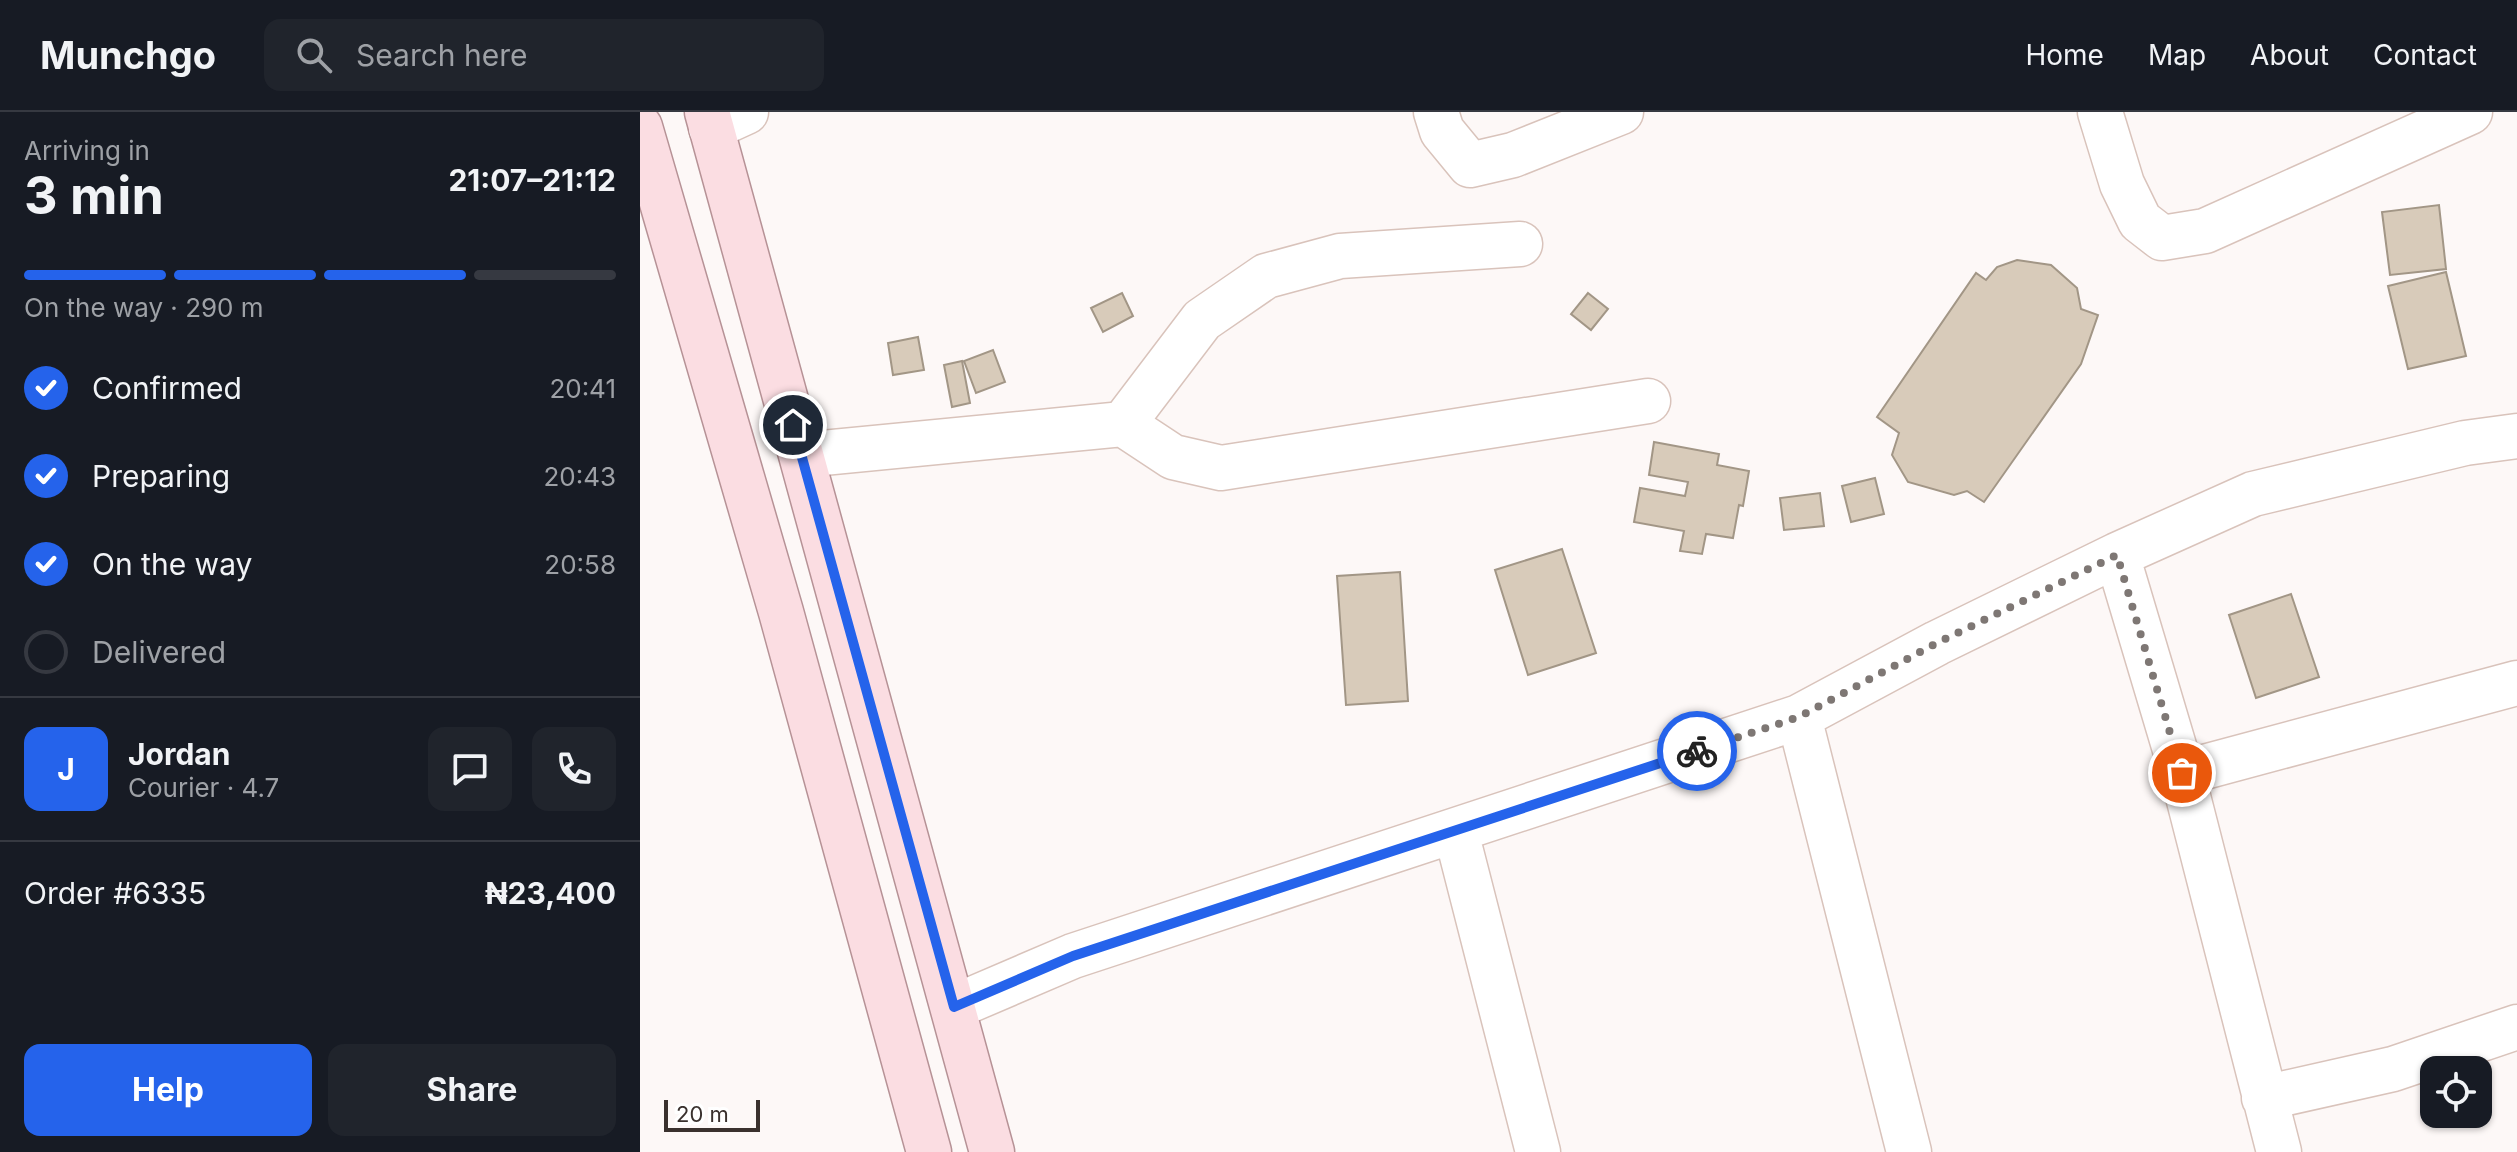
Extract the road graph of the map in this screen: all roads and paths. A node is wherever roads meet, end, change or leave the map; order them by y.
1 (1436, 112) edge
2 (1621, 112) edge
3 (2100, 112) edge
4 (2470, 112) edge
5 (722, 117) edge
6 (640, 127) edge
7 (1520, 244) dead end
8 (1648, 401) dead end
9 (1123, 424) junction
10 (2517, 436) edge
11 (802, 455) junction
12 (2117, 555) junction
13 (2517, 683) edge
14 (1799, 717) junction
15 (2182, 773) junction
16 (1456, 832) junction
17 (954, 1007) junction
18 (2517, 1027) edge
19 (2264, 1098) junction
20 (929, 1152) edge
21 (992, 1152) edge
22 (1538, 1152) edge
23 (1909, 1152) edge
24 (2279, 1152) edge

1 - 2 street
3 - 4 street
5 - 11 main road
6 - 20 main road
7 - 9 street
8 - 9 street
9 - 11 street
10 - 12 street
11 - 17 main road
12 - 14 street
12 - 15 street
13 - 15 street
14 - 16 street
14 - 23 street
15 - 19 street
16 - 17 street
16 - 22 street
17 - 21 main road
18 - 19 street
19 - 24 street

